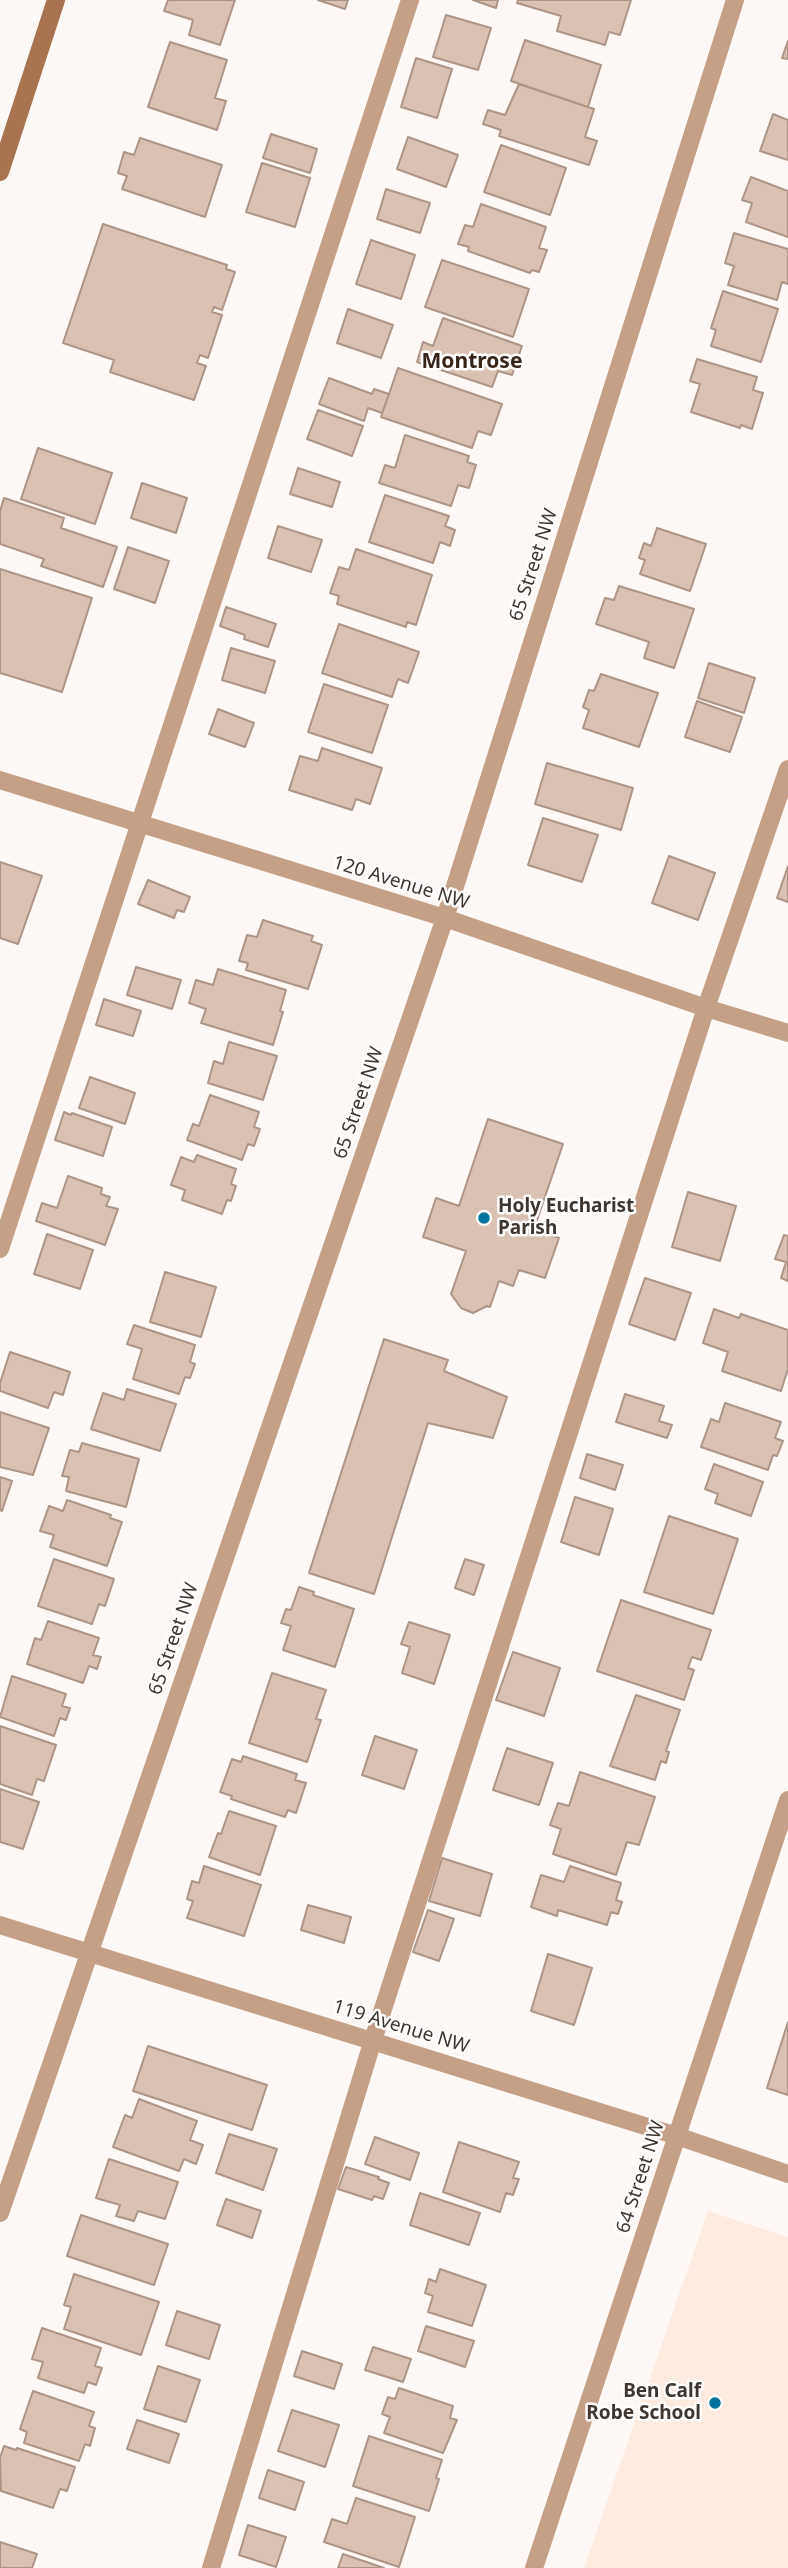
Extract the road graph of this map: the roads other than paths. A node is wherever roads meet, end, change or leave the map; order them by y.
1 (56, 0) edge
2 (410, 0) edge
3 (735, 0) edge
4 (0, 173) edge
5 (788, 769) edge
6 (0, 780) edge
7 (141, 824) junction
8 (445, 918) junction
9 (706, 1007) junction
10 (788, 1033) edge
11 (0, 1249) edge
12 (788, 1800) edge
13 (0, 1925) edge
14 (88, 1953) junction
15 (373, 2040) junction
16 (677, 2136) junction
17 (788, 2174) edge
18 (0, 2213) edge
19 (211, 2568) edge
20 (534, 2568) edge

1 - 4 main road
2 - 7 street
3 - 8 street, 65 Street NW
5 - 9 street
6 - 7 street, 120 Avenue NW
7 - 8 street, 120 Avenue NW
7 - 11 street
8 - 9 street, 120 Avenue NW
8 - 14 street, 65 Street NW
9 - 10 street, 120 Avenue NW
9 - 15 street
12 - 16 street, 64 Street NW
13 - 14 street, 119 Avenue NW
14 - 15 street, 119 Avenue NW
14 - 18 street, 65 Street NW
15 - 16 street, 119 Avenue NW
15 - 19 street
16 - 17 street, 119 Avenue NW
16 - 20 street, 64 Street NW

